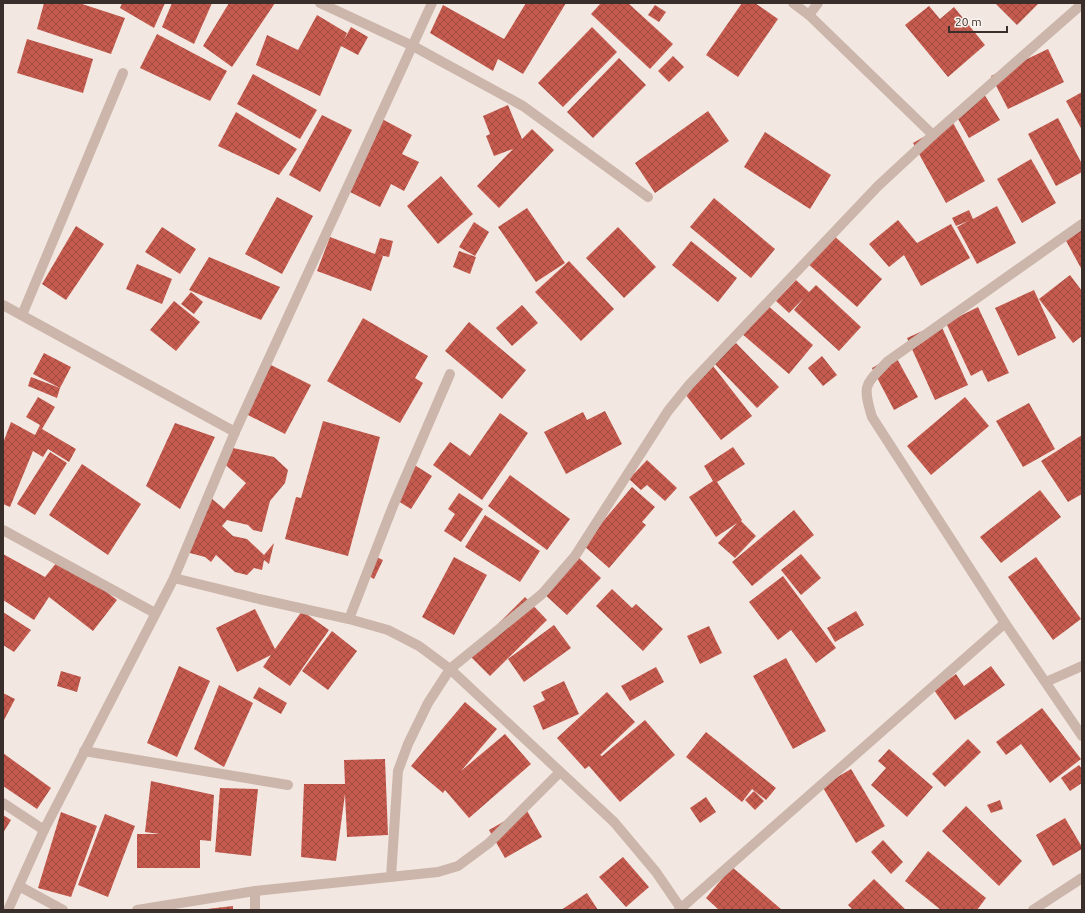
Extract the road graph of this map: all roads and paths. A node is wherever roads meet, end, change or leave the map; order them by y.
1 (320, 3) edge
2 (432, 3) edge
3 (794, 3) edge
4 (818, 3) edge
5 (1082, 4) edge
6 (809, 16) junction
7 (413, 46) junction
8 (123, 73) dead end
9 (933, 135) junction
10 (648, 197) dead end
11 (1082, 224) edge
12 (3, 305) edge
13 (22, 315) junction
14 (450, 374) dead end
15 (235, 432) junction
16 (3, 530) edge
17 (174, 578) junction
18 (155, 613) junction
19 (349, 619) junction
20 (1005, 623) junction
21 (1082, 666) edge
22 (450, 669) junction
23 (1046, 682) junction
24 (1082, 736) edge
25 (84, 751) junction
26 (560, 772) junction
27 (288, 785) dead end
28 (3, 803) edge
29 (44, 830) junction
30 (391, 877) junction
31 (1082, 878) edge
32 (19, 886) junction
33 (255, 891) junction
34 (681, 909) edge
35 (8, 910) edge
36 (64, 910) edge
37 (137, 910) edge
38 (255, 910) edge
39 (1033, 910) edge

1 - 7 street
2 - 7 street
3 - 6 street
4 - 6 street
5 - 9 street
6 - 9 street
7 - 10 street
7 - 15 street
8 - 13 street
9 - 22 street
11 - 20 street
12 - 13 street
13 - 15 street
14 - 19 street
15 - 17 street
16 - 18 street
17 - 18 street
17 - 19 street
18 - 25 street
19 - 22 street
20 - 23 street
20 - 34 street
21 - 23 street
22 - 26 street
22 - 30 street
23 - 24 street
25 - 27 street
25 - 29 street
26 - 30 street
26 - 34 street
28 - 29 street
29 - 32 street
30 - 33 street
31 - 39 street
32 - 35 street
32 - 36 street
33 - 37 street
33 - 38 street

